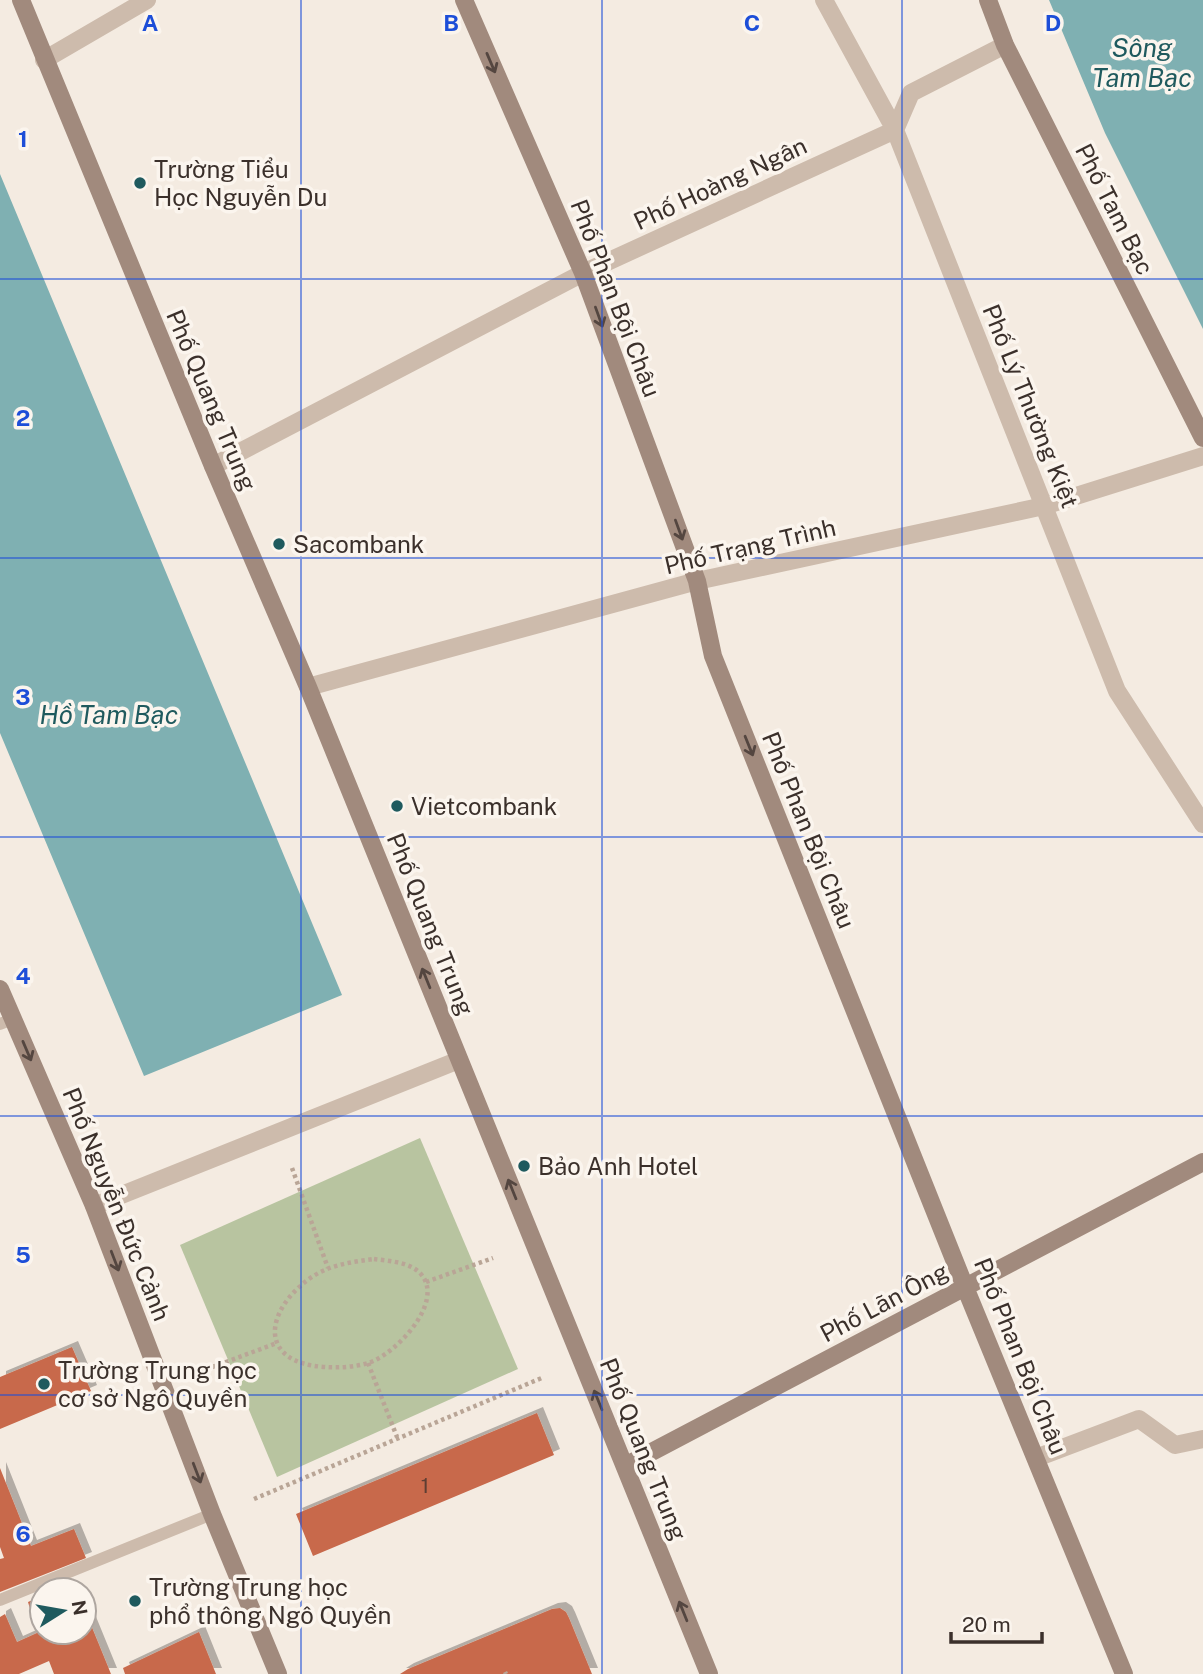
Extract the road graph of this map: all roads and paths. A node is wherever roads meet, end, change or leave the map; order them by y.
1 (21, 0) edge
2 (147, 0) edge
3 (464, 0) edge
4 (824, 0) edge
5 (988, 0) edge
6 (1005, 44) junction
7 (44, 60) junction
8 (895, 130) junction
9 (583, 273) junction
10 (1203, 438) edge
11 (1203, 456) edge
12 (212, 466) junction
13 (1044, 506) junction
14 (697, 581) junction
15 (308, 687) junction
16 (1203, 824) edge
17 (0, 989) edge
18 (7, 1022) edge
19 (459, 1060) junction
20 (1203, 1162) edge
21 (292, 1168) dead end
22 (94, 1206) junction
23 (493, 1258) dead end
24 (328, 1268) junction
25 (426, 1282) junction
26 (965, 1287) junction
27 (277, 1343) junction
28 (368, 1363) junction
29 (199, 1372) dead end
30 (544, 1377) dead end
31 (397, 1437) junction
32 (1203, 1439) edge
33 (1036, 1458) junction
34 (625, 1466) junction
35 (254, 1499) dead end
36 (212, 1514) junction
37 (0, 1600) edge
38 (278, 1674) edge
39 (709, 1674) edge
40 (1124, 1674) edge

1 - 7 street, Phố Quang Trung
2 - 7 street
3 -> 9 street, Phố Phan Bội Châu
4 - 8 street, Phố Lý Thường Kiệt
5 - 6 street, Phố Tam Bạc
6 - 8 street
6 - 10 street, Phố Tam Bạc
7 - 12 street, Phố Quang Trung
8 - 9 street, Phố Hoàng Ngân
8 - 13 street, Phố Lý Thường Kiệt
9 - 12 street, Phố Hoàng Ngân
9 -> 14 street, Phố Phan Bội Châu
11 - 13 street, Phố Trạng Trình
12 - 15 street, Phố Quang Trung
13 - 14 street, Phố Trạng Trình
13 - 16 street, Phố Lý Thường Kiệt
14 - 15 street, Phố Trạng Trình
14 -> 26 street, Phố Phan Bội Châu
19 -> 15 street, Phố Quang Trung
17 - 18 street, Phố Nguyễn Đức Cảnh
18 -> 22 street, Phố Nguyễn Đức Cảnh
19 - 22 street
34 -> 19 street, Phố Quang Trung
20 - 26 street, Phố Lãn Ông
21 - 24 path
22 -> 36 street, Phố Nguyễn Đức Cảnh
23 - 25 path
24 - 25 path
24 - 27 path
25 - 28 path
26 - 33 street, Phố Phan Bội Châu
26 - 34 street, Phố Lãn Ông
27 - 28 path
27 - 29 path
28 - 31 path
30 - 31 path
31 - 35 path
32 - 33 street
33 - 40 street, Phố Phan Bội Châu
39 -> 34 street, Phố Quang Trung
36 - 37 lane
36 - 38 street, Phố Nguyễn Đức Cảnh

